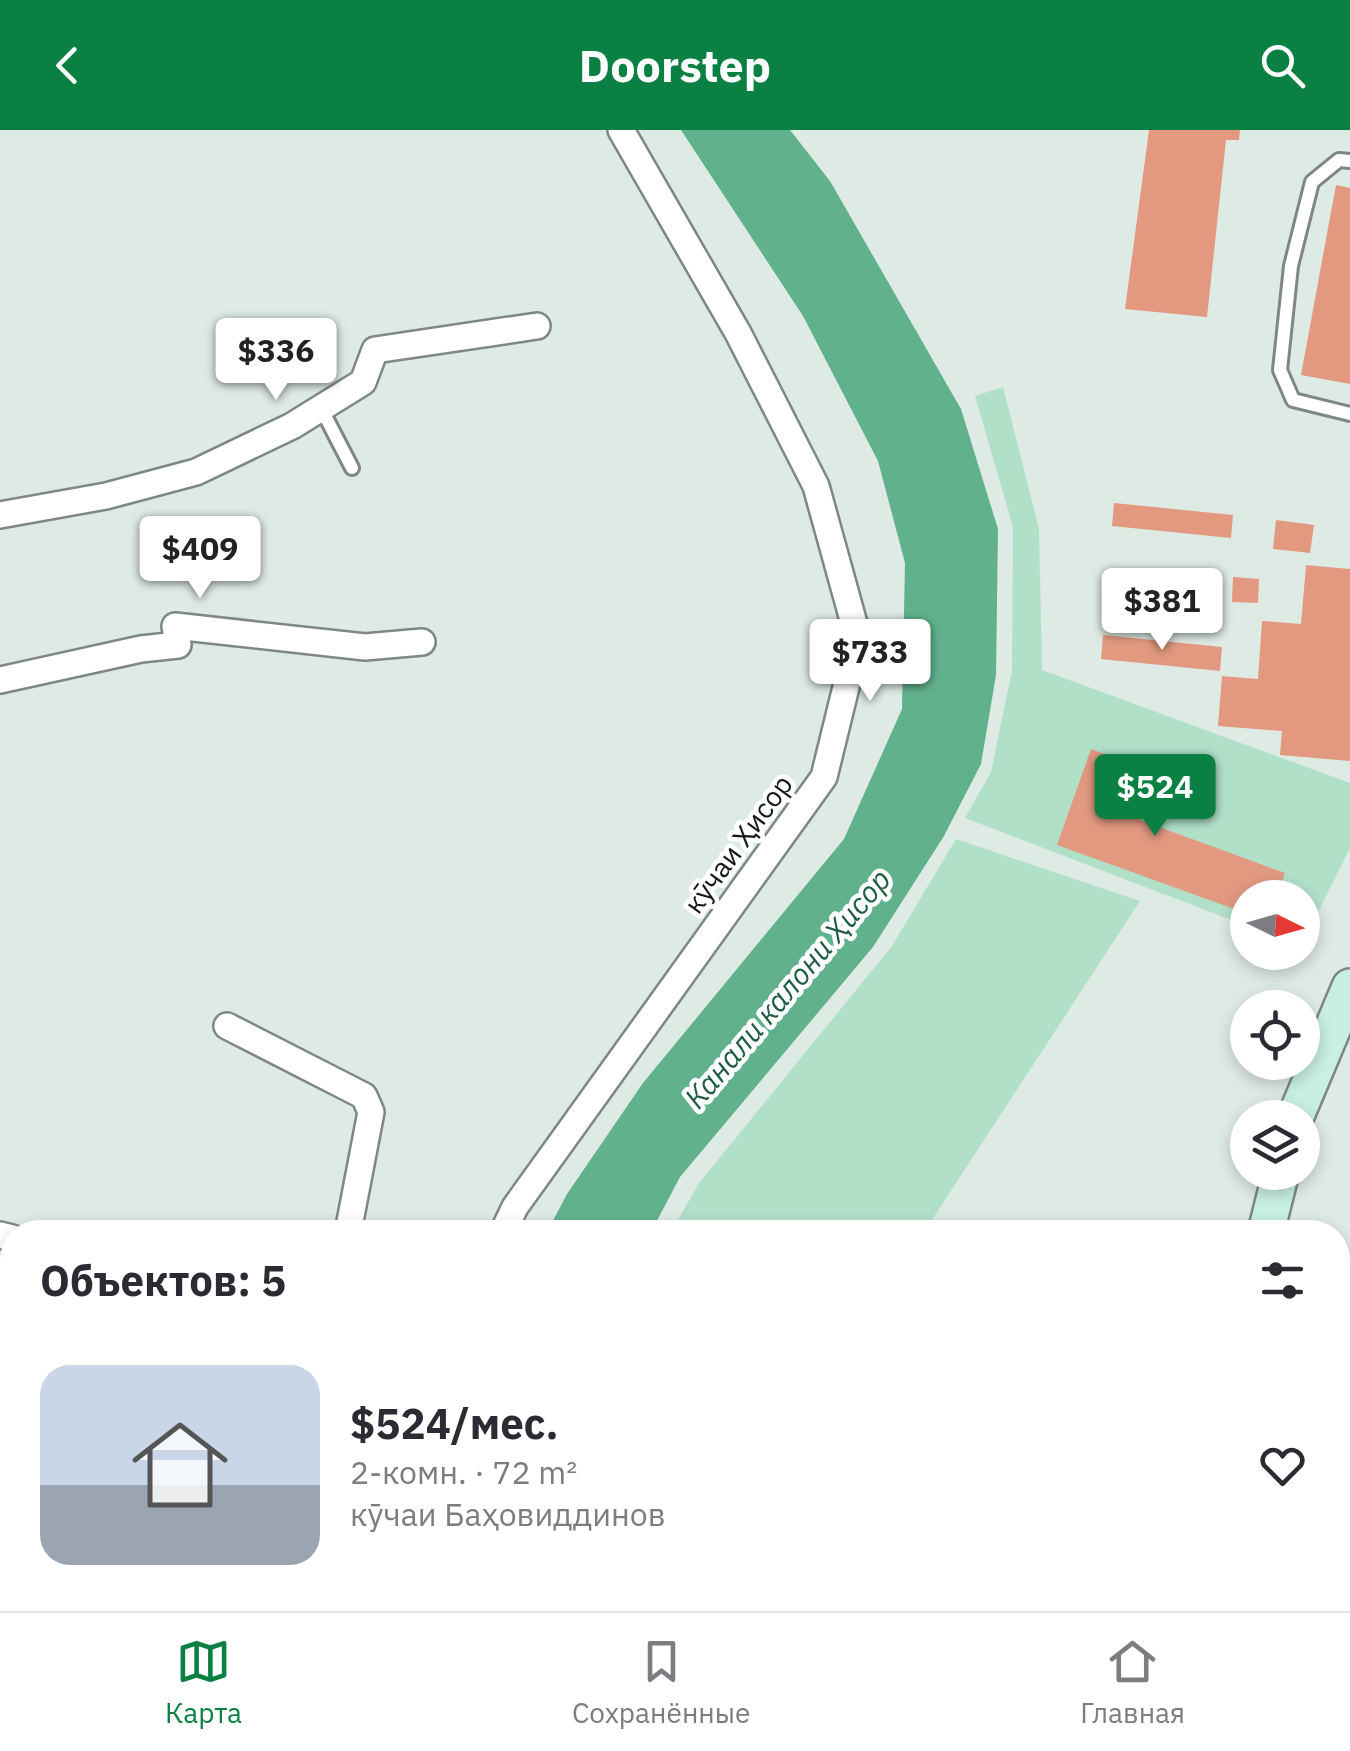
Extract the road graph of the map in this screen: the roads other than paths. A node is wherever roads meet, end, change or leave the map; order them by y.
1 (621, 130) edge
2 (1350, 161) edge
3 (537, 326) dead end
4 (321, 408) junction
5 (1350, 414) edge
6 (352, 468) dead end
7 (0, 515) edge
8 (422, 642) dead end
9 (0, 680) edge
10 (1350, 987) edge
11 (226, 1026) dead end
12 (1303, 1100) edge
13 (1276, 1190) edge
14 (351, 1220) edge
15 (510, 1220) edge
16 (1269, 1220) edge

1 - 15 street, кӯчаи Ҳисор
2 - 5 lane
3 - 4 street
4 - 6 lane
4 - 7 street
8 - 9 street
10 - 12 street
11 - 14 street
13 - 16 street

